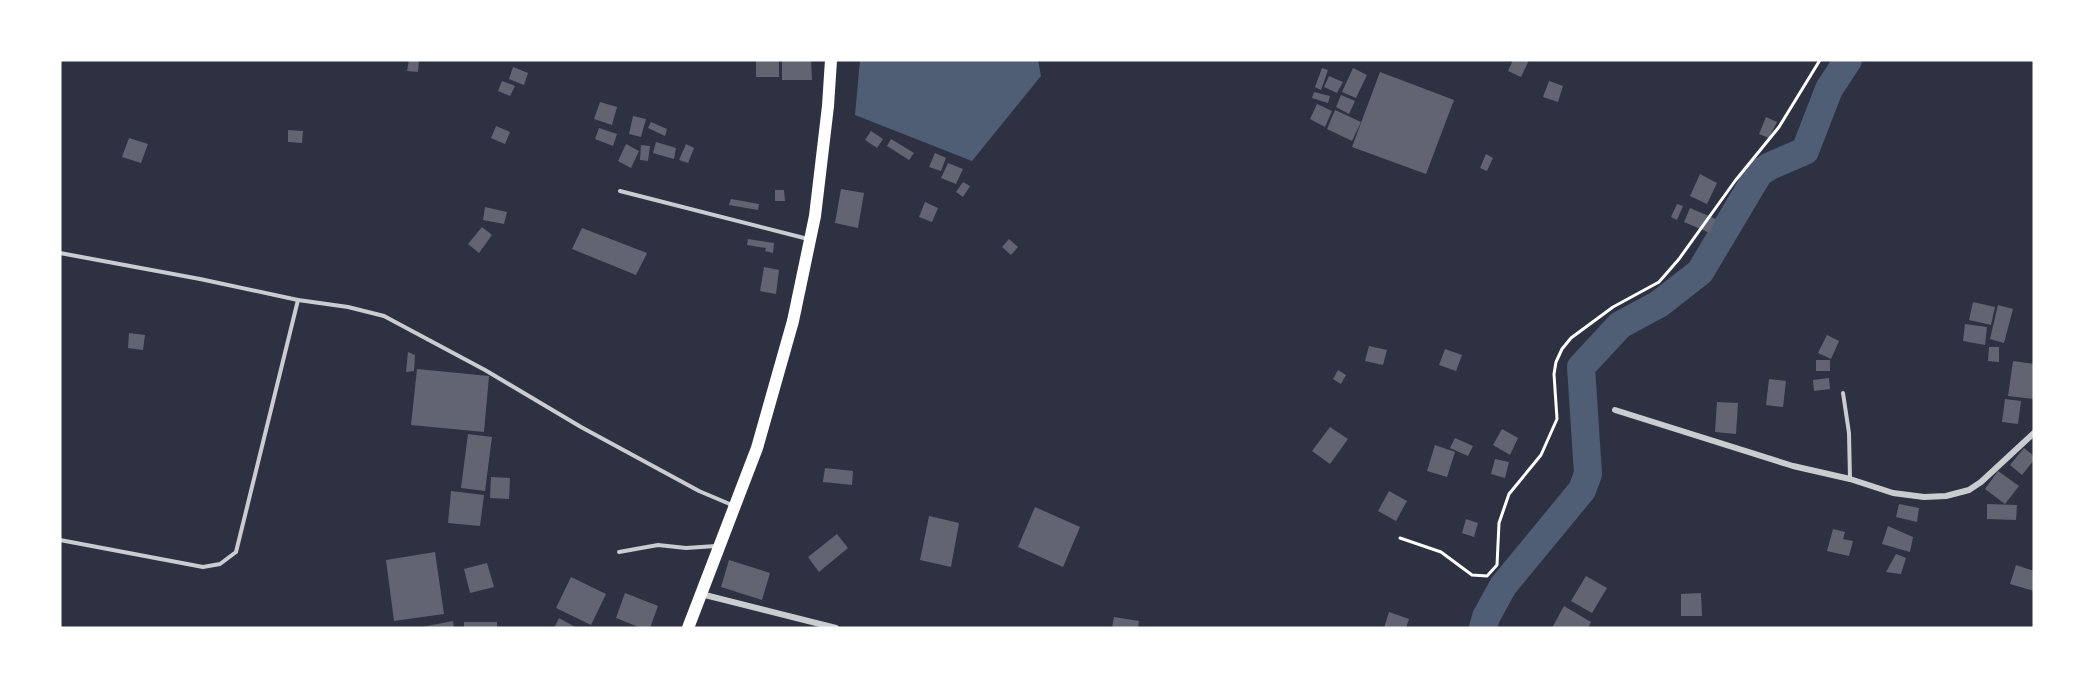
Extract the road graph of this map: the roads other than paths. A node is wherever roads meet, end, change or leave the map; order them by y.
1 (831, 60) edge
2 (620, 191) dead end
3 (809, 239) junction
4 (60, 253) edge
5 (297, 300) junction
6 (1843, 393) dead end
7 (1615, 410) dead end
8 (2034, 433) edge
9 (1850, 479) junction
10 (735, 506) junction
11 (60, 540) edge
12 (720, 546) junction
13 (619, 552) dead end
14 (700, 594) junction
15 (688, 628) edge
16 (836, 628) edge

1 - 3 main road
2 - 3 lane
3 - 10 main road
4 - 5 lane
5 - 10 lane
5 - 11 lane
6 - 9 lane
7 - 9 street
8 - 9 street
10 - 12 main road
12 - 13 lane
12 - 14 main road
14 - 15 main road
14 - 16 street

